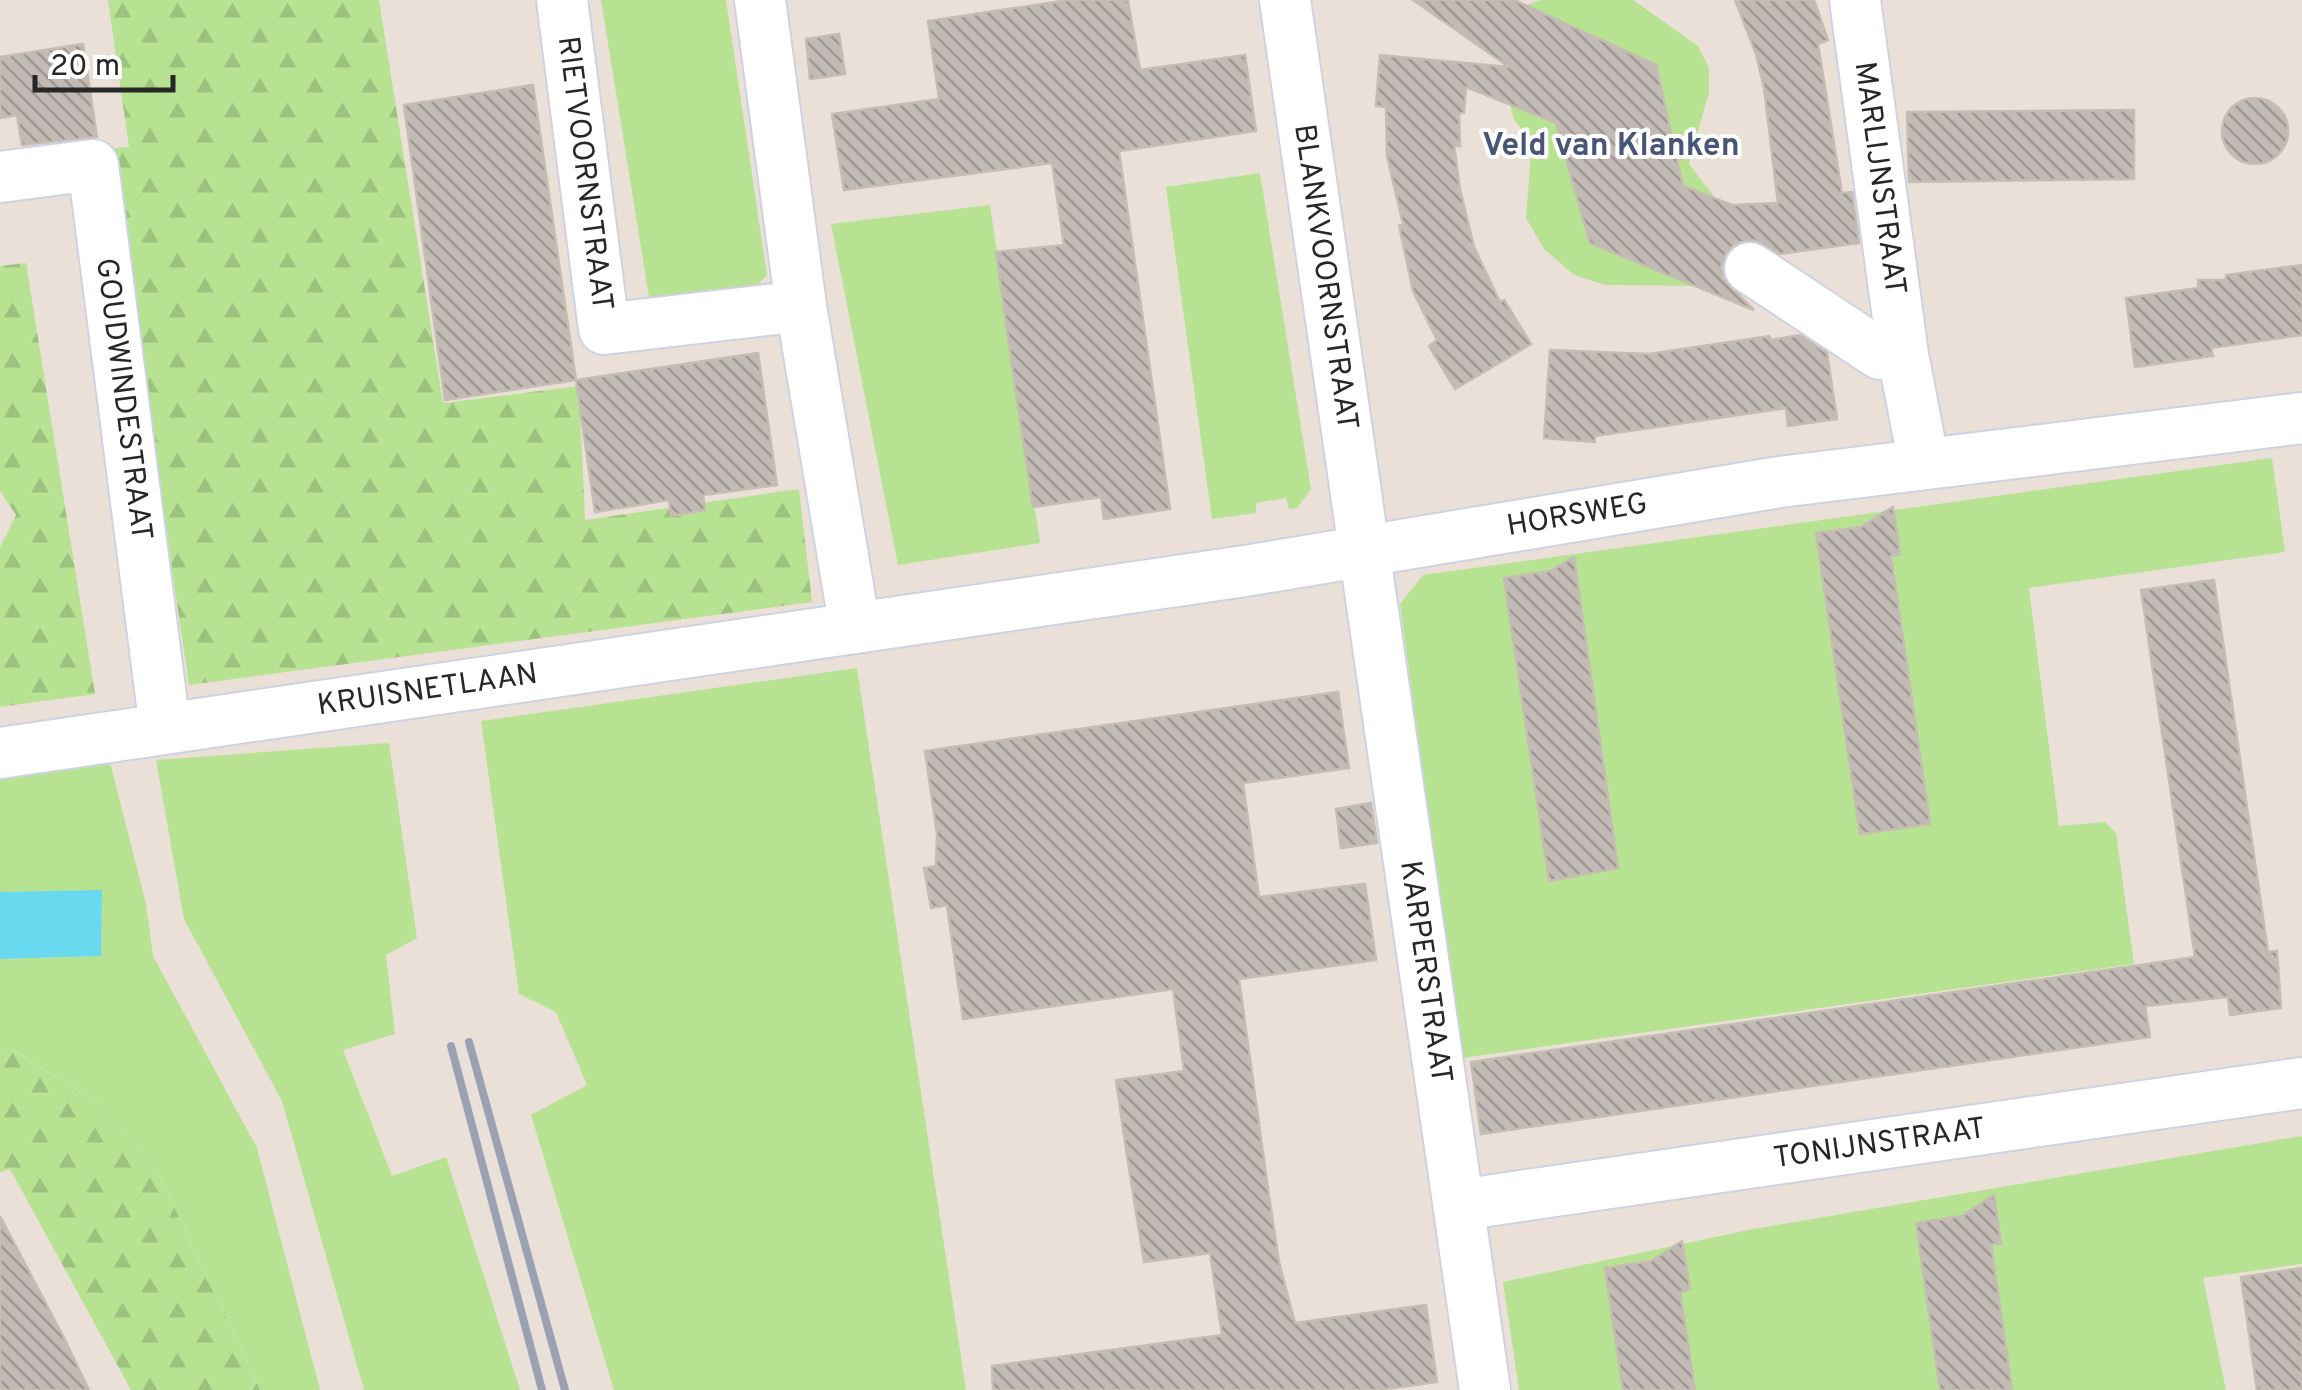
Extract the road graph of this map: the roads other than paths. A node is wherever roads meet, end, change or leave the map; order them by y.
1 (562, 0) edge
2 (760, 0) edge
3 (1285, 0) edge
4 (1855, 0) edge
5 (0, 178) edge
6 (1750, 268) dead end
7 (801, 306) junction
8 (1903, 355) junction
9 (2301, 426) edge
10 (1924, 464) junction
11 (1364, 553) junction
12 (855, 628) junction
13 (165, 728) junction
14 (0, 753) edge
15 (2302, 1083) edge
16 (1459, 1206) junction
17 (1485, 1390) edge

1 - 7 street, RIETVOORNSTRAAT
2 - 7 street
3 - 11 street, BLANKVOORNSTRAAT
4 - 8 street, MARLIJNSTRAAT
5 - 13 street, GOUDWINDESTRAAT
6 - 8 street
7 - 12 street
8 - 10 street, MARLIJNSTRAAT
9 - 10 street, HORSWEG
10 - 11 street, HORSWEG
11 - 12 street, HORSWEG
11 - 16 street, KARPERSTRAAT
12 - 13 street, KRUISNETLAAN
13 - 14 street, KRUISNETLAAN
15 - 16 street, TONIJNSTRAAT
16 - 17 street, KARPERSTRAAT

